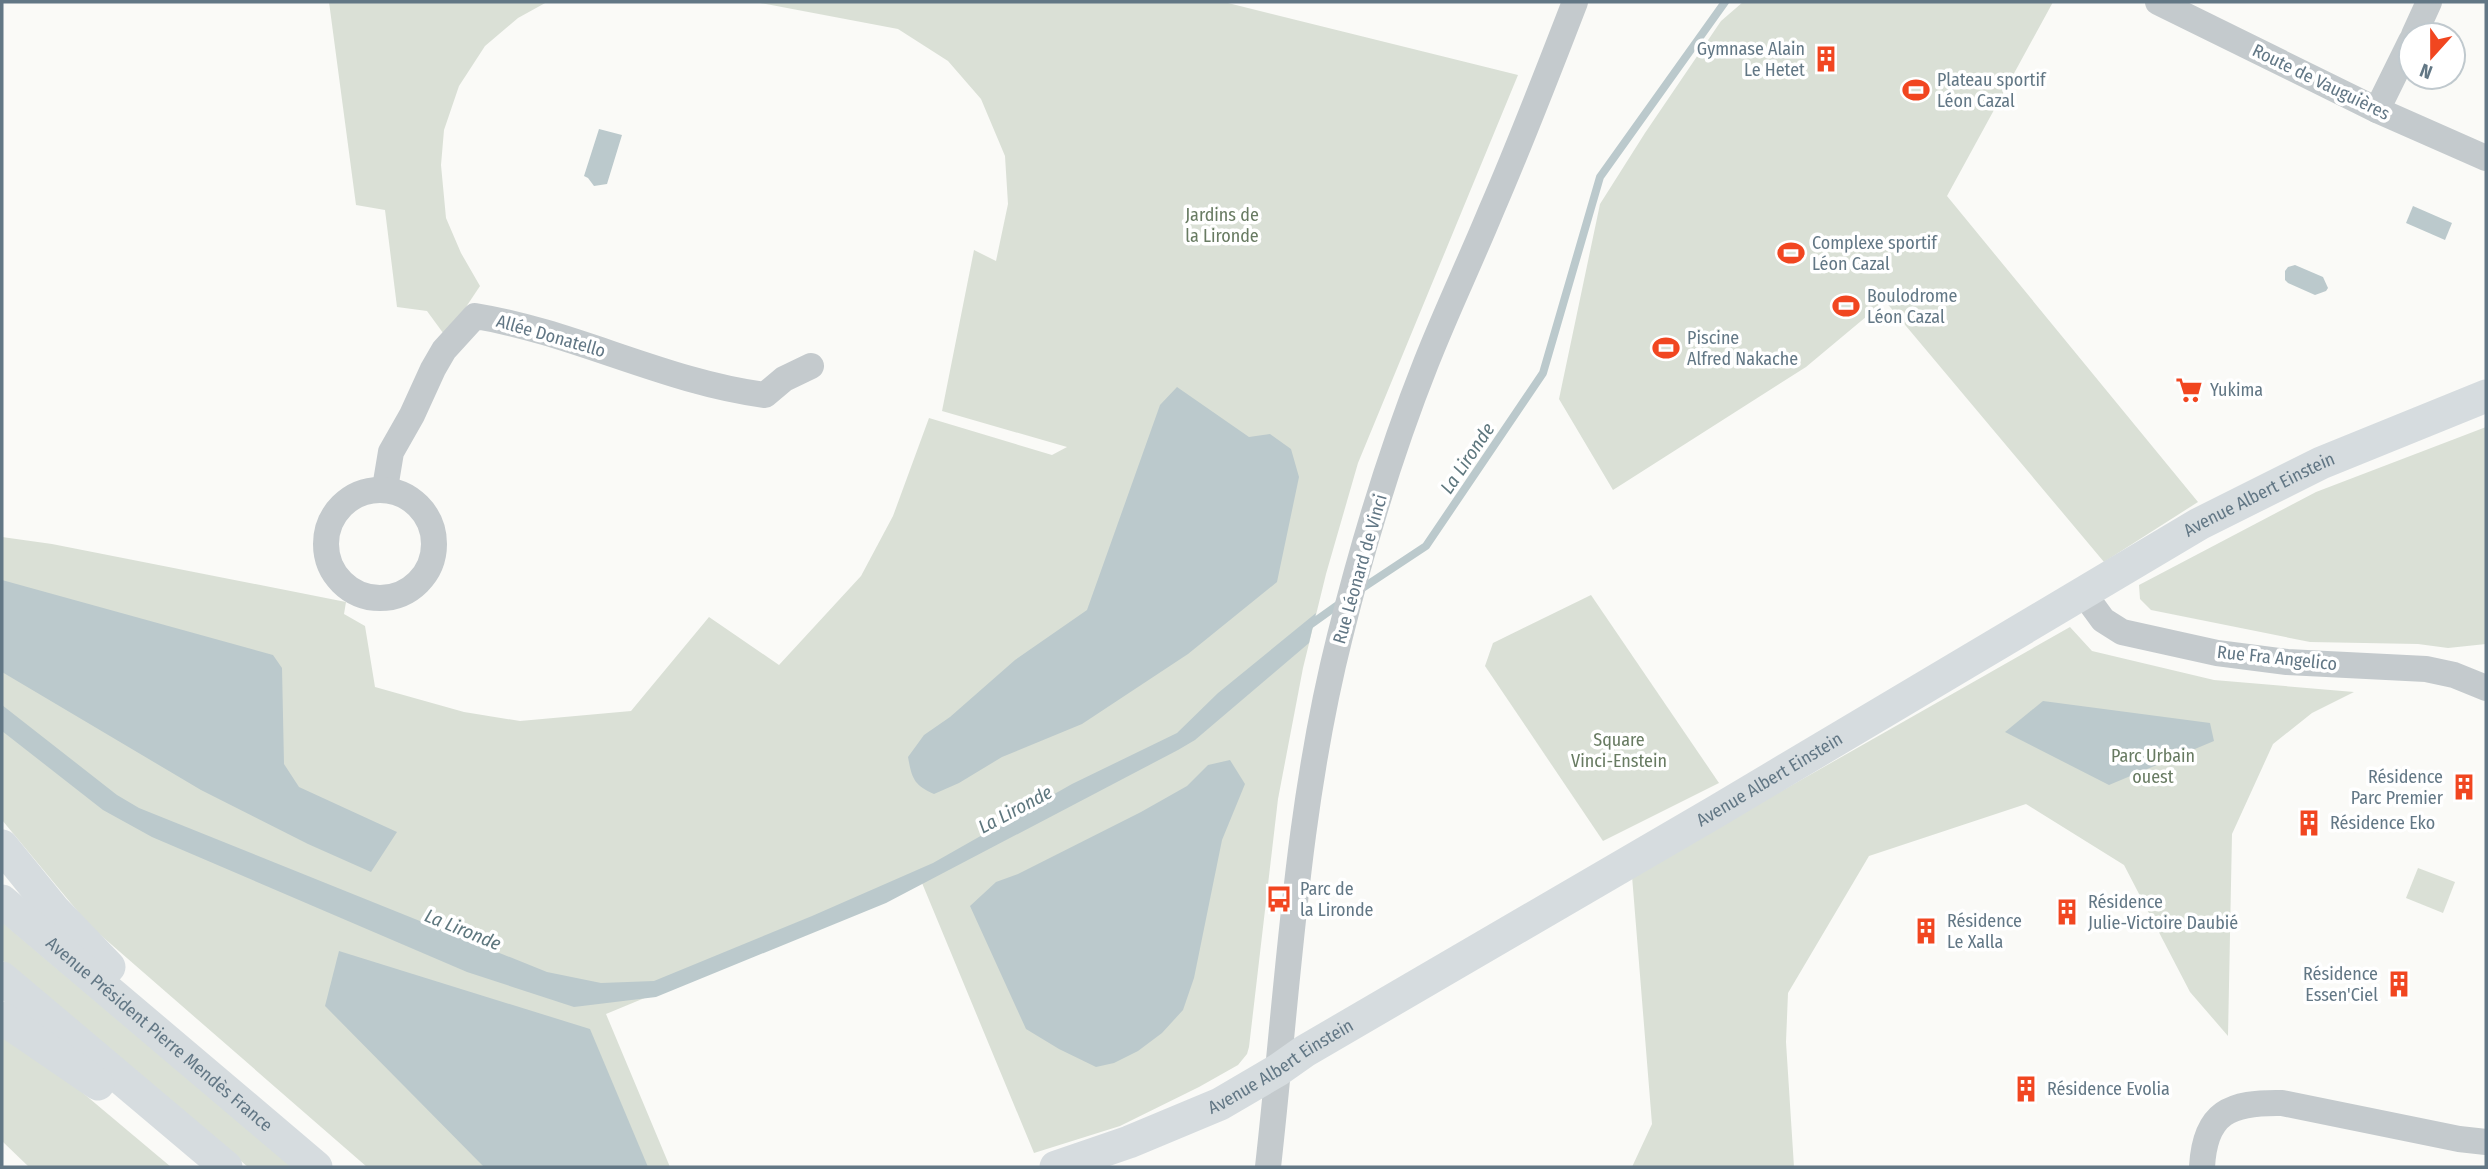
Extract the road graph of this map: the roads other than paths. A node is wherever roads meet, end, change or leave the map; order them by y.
1 (1575, 2) edge
2 (2158, 2) edge
3 (2429, 2) edge
4 (2420, 21) edge
5 (2397, 69) edge
6 (2377, 110) junction
7 (2486, 158) edge
8 (811, 366) dead end
9 (2486, 396) edge
10 (385, 488) junction
11 (2084, 594) junction
12 (2486, 688) edge
13 (2, 846) edge
14 (2, 901) edge
15 (2, 978) edge
16 (119, 1000) junction
17 (2, 1018) edge
18 (1278, 1070) junction
19 (142, 1096) junction
20 (2486, 1142) edge
21 (226, 1167) edge
22 (316, 1167) edge
23 (1056, 1167) edge
24 (1268, 1167) edge
25 (2202, 1167) edge

1 - 18 street, Rue Léonard de Vinci
2 - 6 street, Route de Vauguières
3 - 4 street
5 - 6 street
6 - 7 street, Route de Vauguières
8 - 10 street, Allée Donatello
9 - 11 main road, Avenue Albert Einstein
10 - 10 street
11 - 12 street, Rue Fra Angelico
11 - 18 main road, Avenue Albert Einstein
13 - 16 main road
14 - 16 main road, Avenue Président Pierre Mendès France
15 - 19 main road
16 - 22 main road, Avenue Président Pierre Mendès France
17 - 19 main road
18 - 23 main road, Avenue Albert Einstein
18 - 24 street, Rue Léonard de Vinci
19 - 21 main road
20 - 25 street

